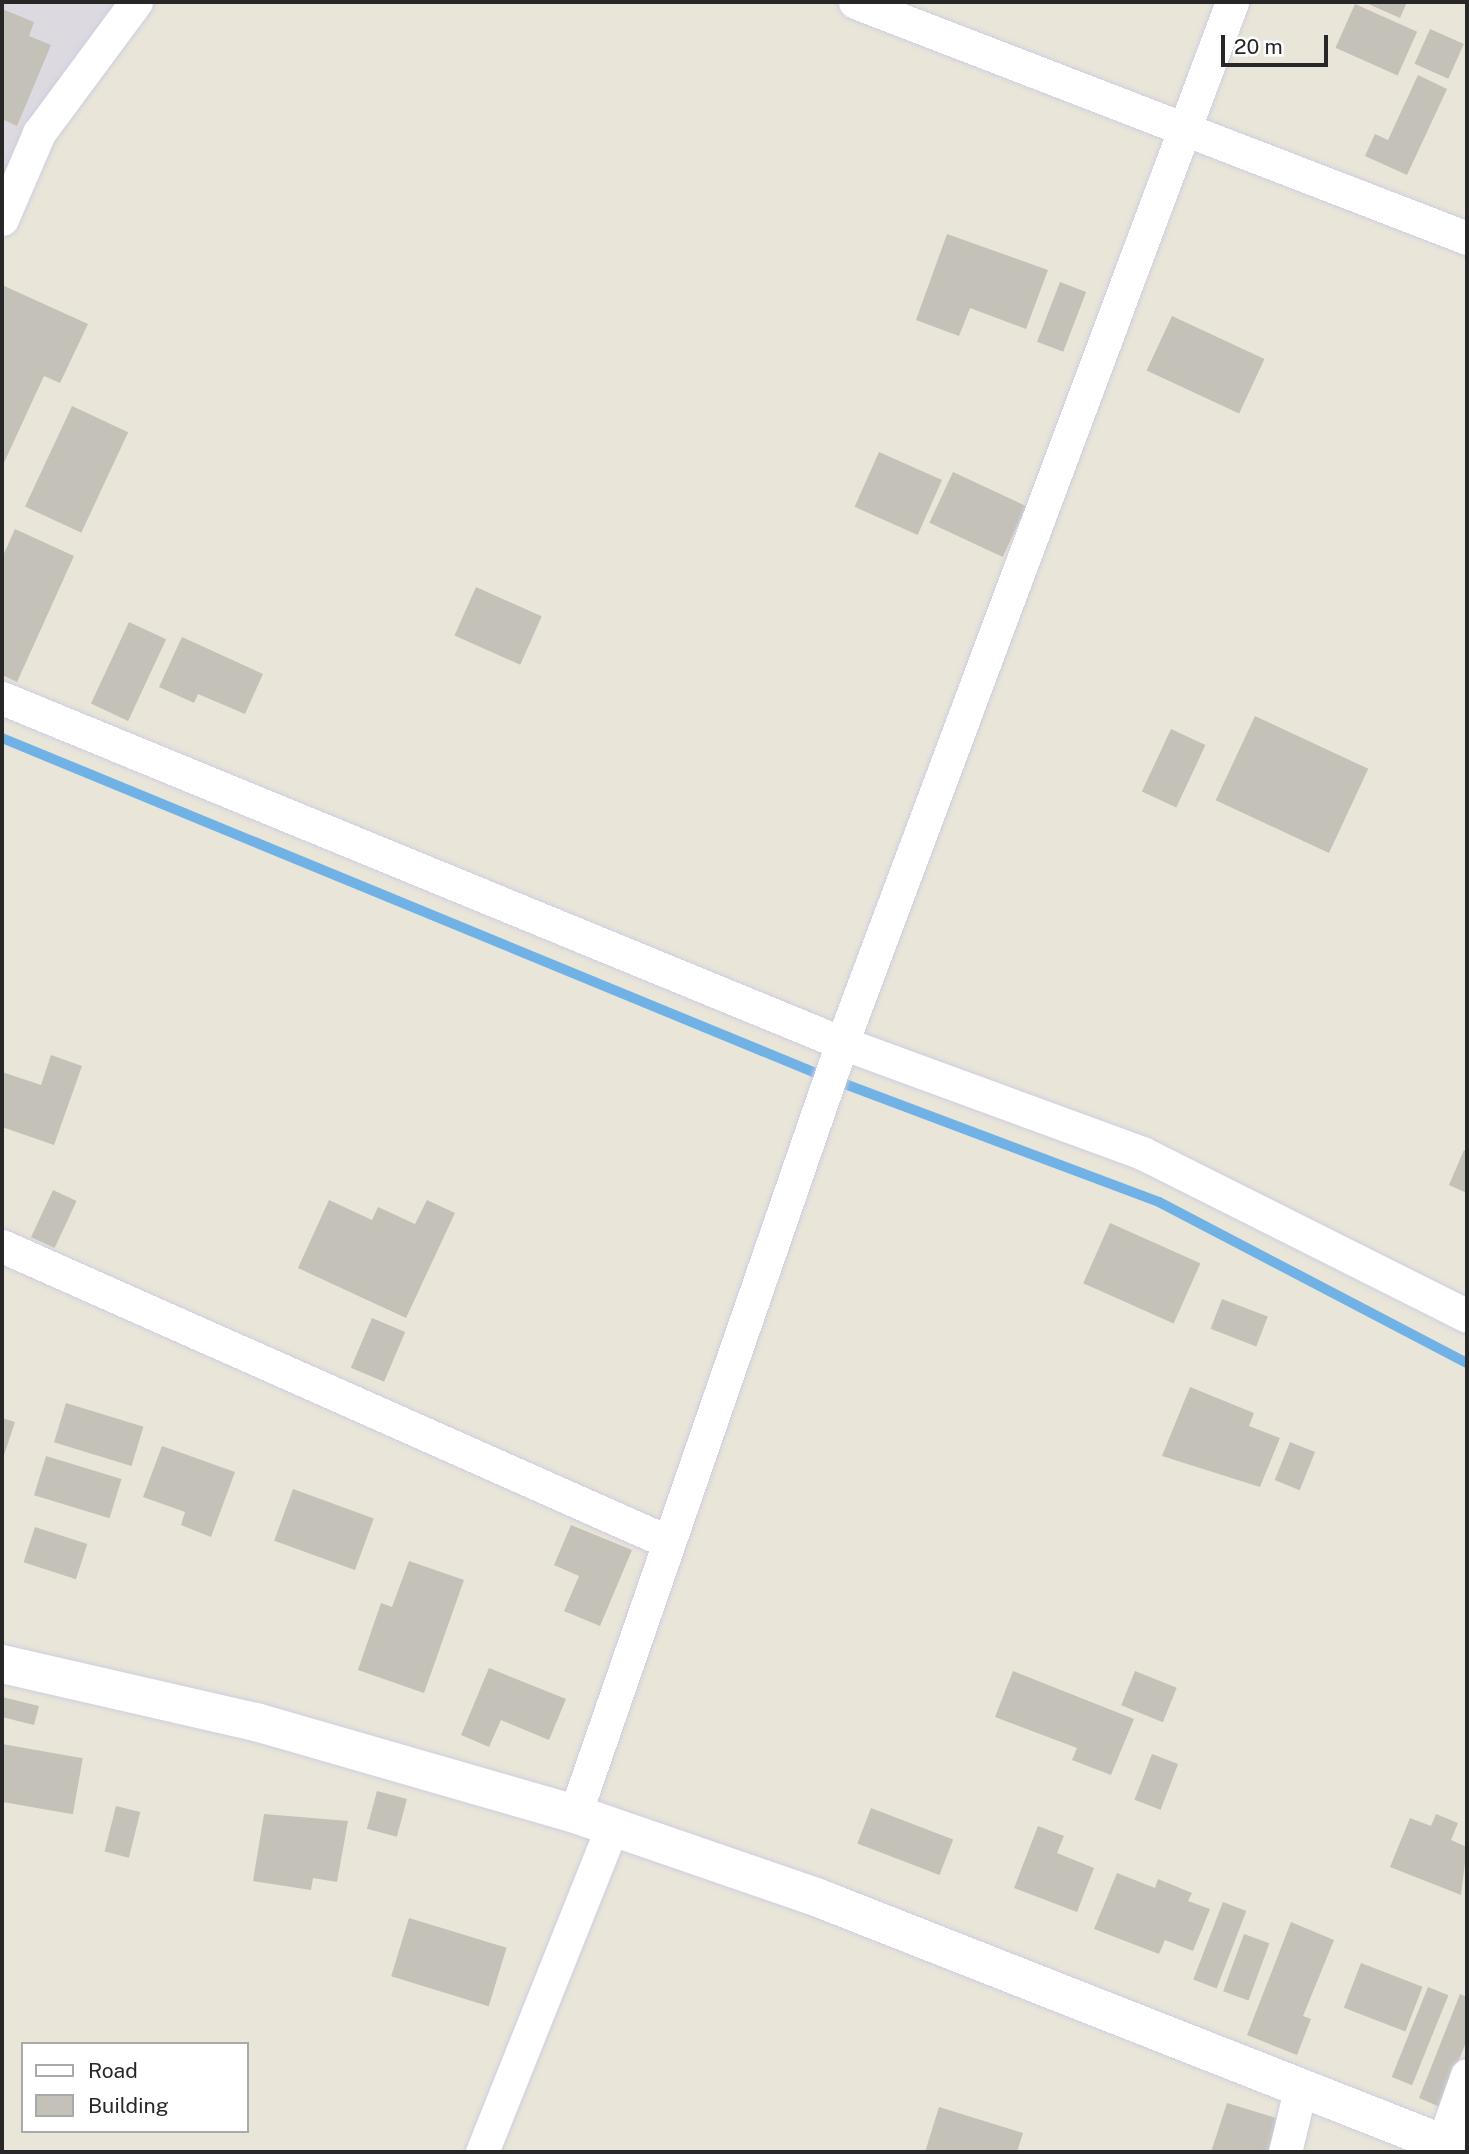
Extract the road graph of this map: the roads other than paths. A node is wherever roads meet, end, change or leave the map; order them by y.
1 (136, 2) edge
2 (855, 2) edge
3 (1232, 2) edge
4 (1185, 128) junction
5 (2, 219) edge
6 (1467, 238) edge
7 (2, 698) edge
8 (842, 1043) junction
9 (2, 1246) edge
10 (1467, 1316) edge
11 (666, 1541) junction
12 (2, 1664) edge
13 (575, 1814) junction
14 (611, 1829) junction
15 (1467, 2075) edge
16 (1301, 2086) junction
17 (1454, 2148) edge
18 (482, 2152) edge
19 (1285, 2152) edge

1 - 5 street
2 - 4 street
3 - 4 street
4 - 6 street
4 - 8 street
7 - 8 street
8 - 10 street
8 - 11 street
9 - 11 street
11 - 13 street
12 - 13 street
13 - 14 street
14 - 16 street
14 - 18 street
15 - 17 street
16 - 17 street
16 - 19 street

